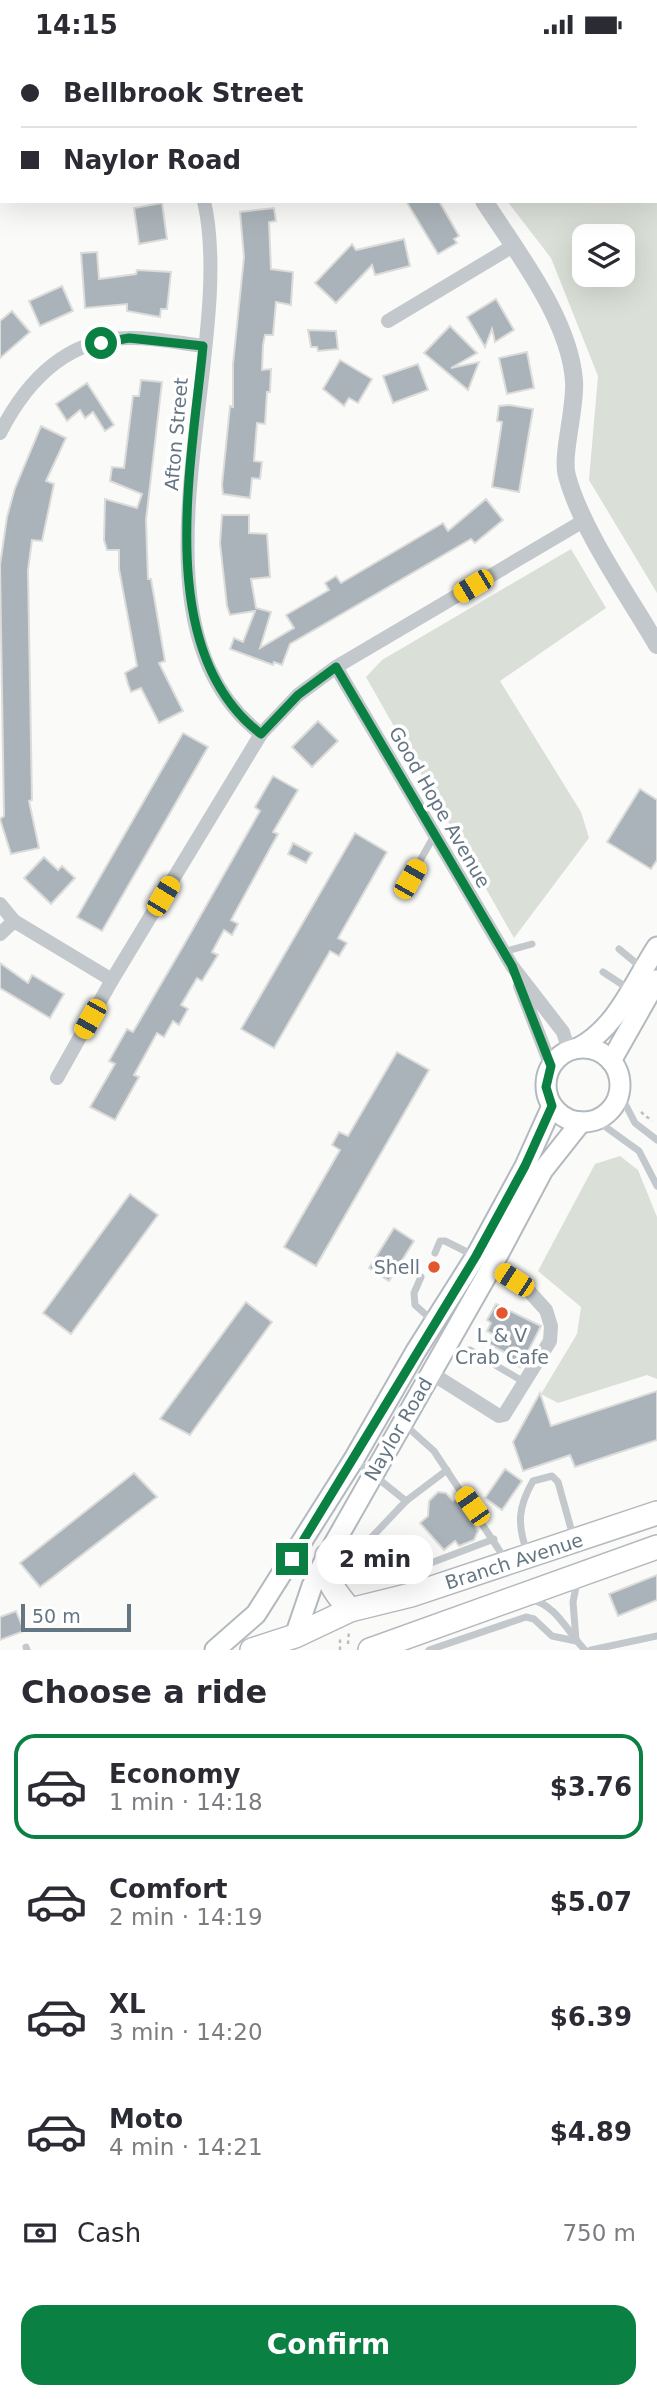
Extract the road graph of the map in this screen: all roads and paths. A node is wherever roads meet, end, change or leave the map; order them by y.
1 (204, 203) edge
2 (485, 203) edge
3 (513, 246) junction
4 (388, 321) dead end
5 (203, 346) junction
6 (0, 433) edge
7 (585, 520) junction
8 (657, 645) edge
9 (336, 667) junction
10 (261, 734) junction
11 (434, 836) junction
12 (404, 889) dead end
13 (0, 904) edge
14 (14, 921) junction
15 (0, 934) edge
16 (532, 944) dead end
17 (657, 947) edge
18 (619, 949) dead end
19 (503, 952) junction
20 (512, 966) junction
21 (603, 972) dead end
22 (650, 974) edge
23 (111, 980) junction
24 (631, 991) junction
25 (574, 1050) junction
26 (611, 1061) junction
27 (551, 1066) junction
28 (57, 1078) dead end
29 (619, 1092) junction
30 (552, 1106) junction
31 (640, 1112) dead end
32 (589, 1121) junction
33 (657, 1126) edge
34 (657, 1140) edge
35 (657, 1186) edge
36 (436, 1253) dead end
37 (484, 1261) junction
38 (421, 1277) dead end
39 (434, 1322) junction
40 (470, 1350) dead end
41 (431, 1373) junction
42 (524, 1383) junction
43 (402, 1423) junction
44 (354, 1459) junction
45 (447, 1470) junction
46 (373, 1474) junction
47 (406, 1501) junction
48 (657, 1513) edge
49 (494, 1539) junction
50 (575, 1540) junction
51 (657, 1547) edge
52 (327, 1556) junction
53 (518, 1559) junction
54 (579, 1574) junction
55 (399, 1575) junction
56 (411, 1595) junction
57 (502, 1602) junction
58 (349, 1620) junction
59 (340, 1634) dead end
60 (438, 1636) junction
61 (657, 1636) edge
62 (576, 1641) junction
63 (293, 1643) edge
64 (371, 1648) edge
65 (215, 1650) edge
66 (252, 1650) edge
67 (340, 1650) edge
68 (429, 1650) edge
69 (585, 1650) edge
70 (591, 1650) edge

1 - 5 street, Afton Street
2 - 3 street
3 - 4 street
3 - 7 street
5 - 6 street
5 - 10 street, Afton Street
7 - 8 street
7 - 9 street
9 - 10 street
9 - 11 street, Good Hope Avenue
10 - 23 street
11 - 12 lane
11 - 19 street, Good Hope Avenue
13 - 14 street
14 - 15 street
14 - 23 street
16 - 19 lane
17 - 22 main road
18 - 22 lane
19 - 20 street, Good Hope Avenue
20 - 25 street, Good Hope Avenue
20 - 27 street, Good Hope Avenue
21 - 24 lane
22 - 24 main road
22 - 26 main road
23 - 28 street
24 - 25 main road
25 - 26 main road
25 - 27 main road
26 - 29 main road
27 - 30 main road
29 - 32 main road
29 - 34 lane
30 - 32 main road
30 - 37 main road, Naylor Road
31 - 33 path
32 - 35 lane
32 - 37 main road, Naylor Road
36 - 37 lane
37 - 39 main road, Naylor Road
37 - 41 main road, Naylor Road
37 - 42 street
38 - 39 lane
39 - 44 main road, Naylor Road
40 - 42 lane
41 - 42 street
41 - 43 main road, Naylor Road
43 - 45 lane
43 - 46 main road, Naylor Road
44 - 46 lane
44 - 65 main road, Naylor Road
45 - 47 lane
45 - 49 lane
46 - 47 lane
46 - 52 main road, Naylor Road
47 - 55 lane
48 - 50 highway, Branch Avenue
49 - 53 lane
49 - 55 lane
50 - 53 highway, Branch Avenue
50 - 53 lane
51 - 54 highway, Branch Avenue
52 - 58 highway
52 - 63 main road, Naylor Road
53 - 56 highway, Branch Avenue
54 - 57 highway, Branch Avenue
54 - 62 lane
55 - 56 lane
56 - 58 highway, Branch Avenue
57 - 60 highway, Branch Avenue
57 - 62 lane
58 - 63 highway, Branch Avenue
58 - 64 path
59 - 67 path
60 - 62 lane
60 - 64 highway, Branch Avenue
60 - 68 lane
61 - 70 lane
62 - 69 lane
63 - 66 highway, Branch Avenue

